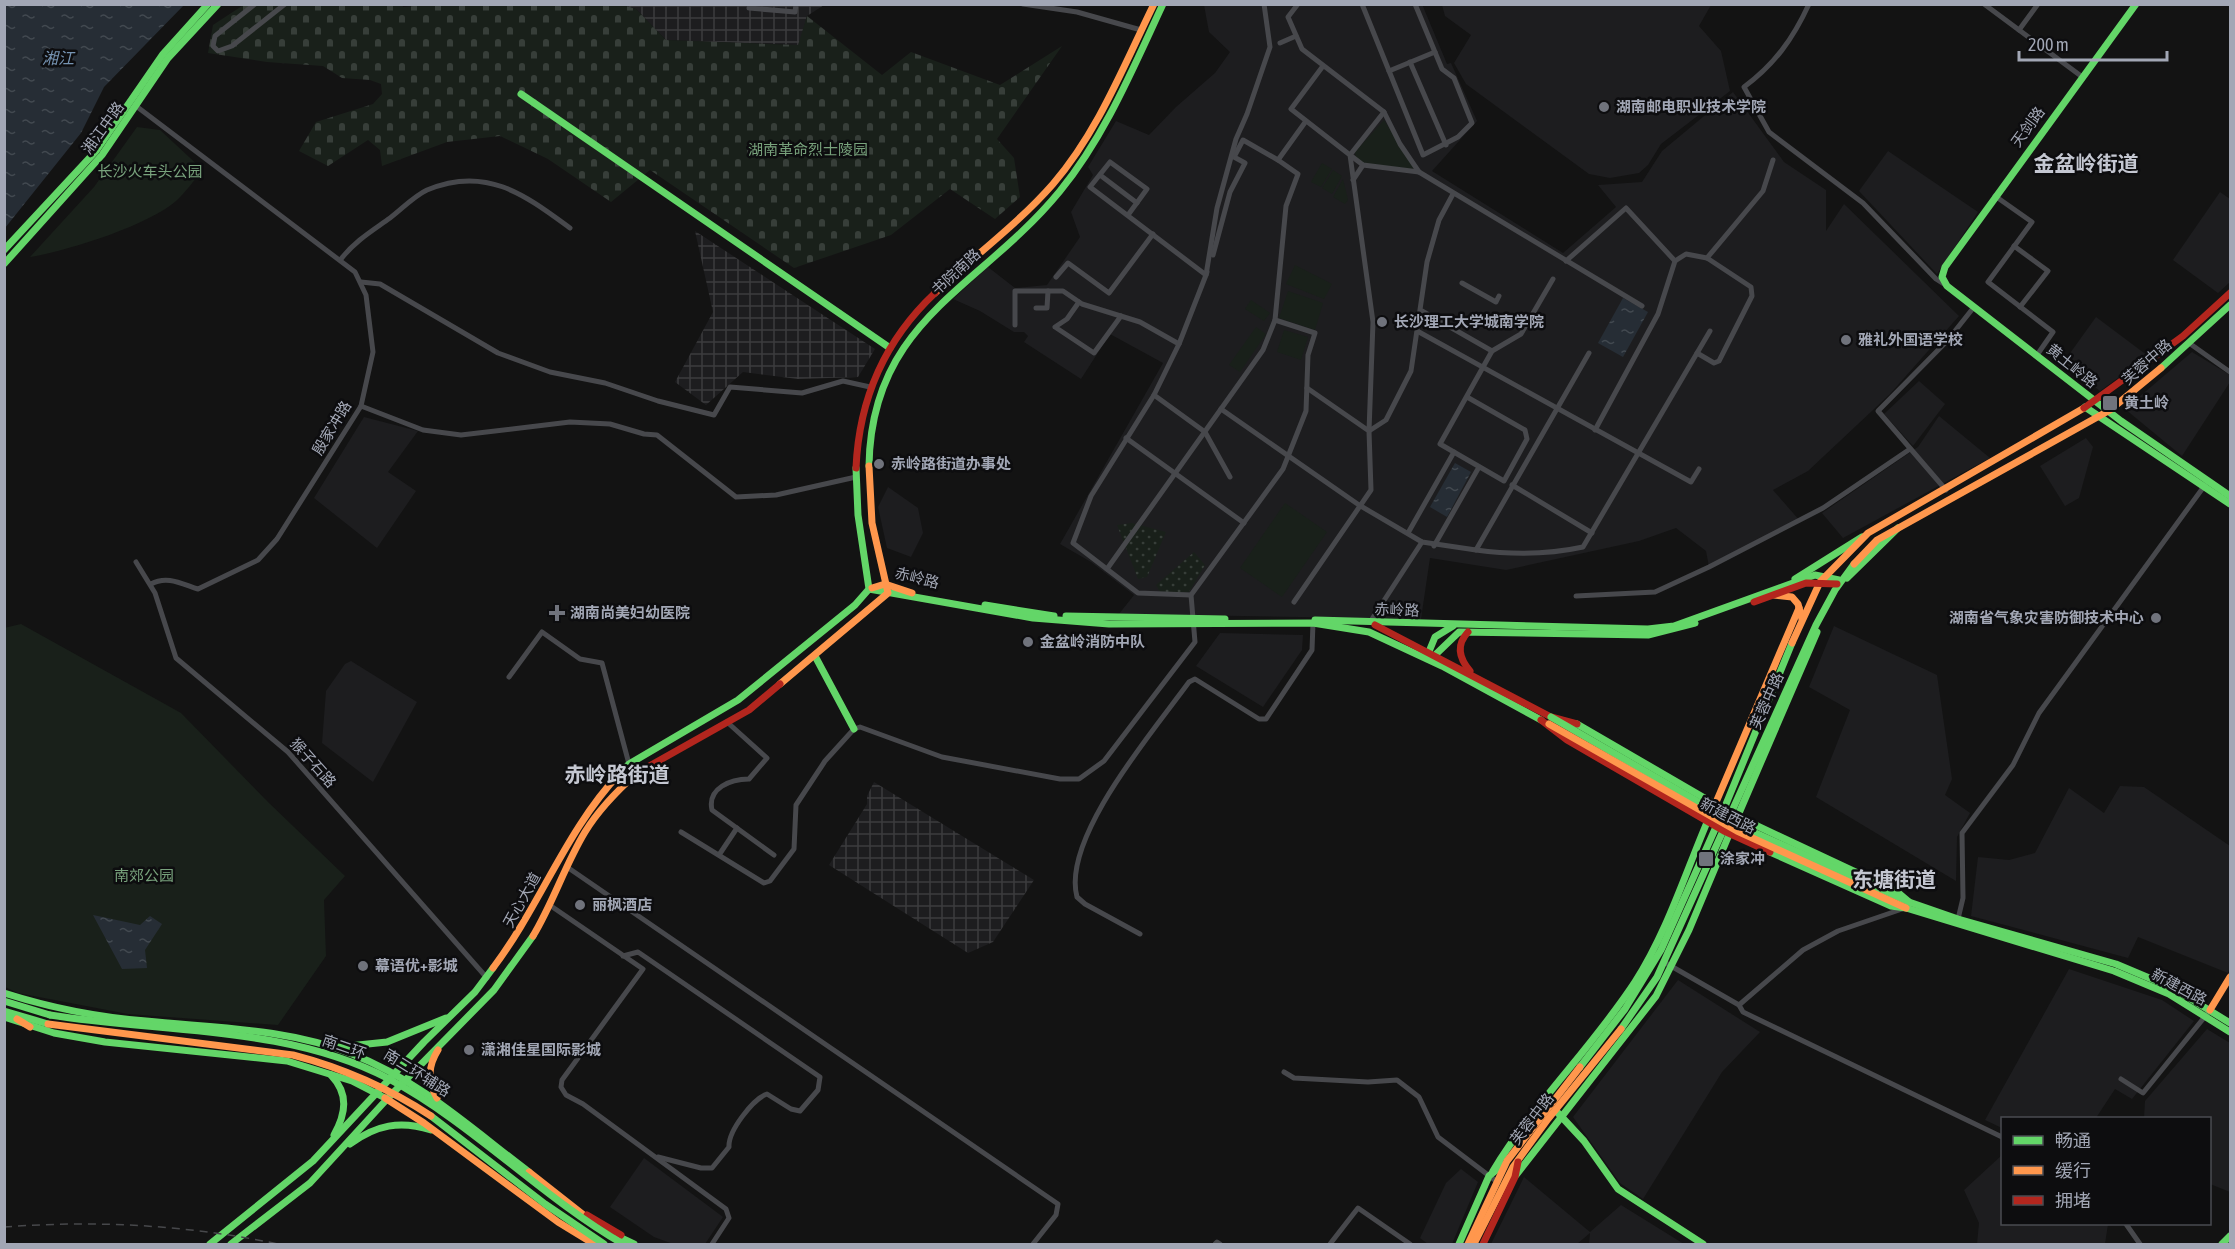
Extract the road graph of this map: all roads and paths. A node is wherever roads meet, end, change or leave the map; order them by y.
1 (208, 4) edge
2 (218, 4) edge
3 (255, 4) edge
4 (285, 4) edge
5 (796, 4) edge
6 (1023, 4) edge
7 (1154, 4) edge
8 (1163, 4) edge
9 (1264, 4) edge
10 (1298, 4) edge
11 (1362, 4) edge
12 (1414, 4) edge
13 (1809, 4) edge
14 (1984, 4) edge
15 (2038, 4) edge
16 (2136, 4) edge
17 (1034, 5) edge
18 (749, 8) dead end
19 (1141, 30) junction
20 (2019, 30) junction
21 (1296, 36) junction
22 (1280, 43) dead end
23 (1435, 52) junction
24 (1410, 62) junction
25 (1323, 66) junction
26 (1389, 71) junction
27 (2081, 76) junction
28 (521, 94) dead end
29 (136, 106) junction
30 (1384, 112) junction
31 (1306, 121) junction
32 (1446, 145) junction
33 (1350, 155) junction
34 (1278, 160) junction
35 (1773, 160) dead end
36 (1363, 165) junction
37 (1419, 172) junction
38 (1100, 175) junction
39 (1353, 180) junction
40 (1453, 194) junction
41 (1995, 196) junction
42 (1137, 203) junction
43 (1128, 215) junction
44 (570, 228) dead end
45 (1153, 234) junction
46 (2014, 246) junction
47 (4, 250) edge
48 (1707, 258) junction
49 (341, 259) junction
50 (1566, 261) junction
51 (1675, 261) junction
52 (4, 264) edge
53 (1206, 275) junction
54 (1056, 277) dead end
55 (1553, 279) dead end
56 (361, 282) junction
57 (1462, 283) dead end
58 (1947, 286) junction
59 (1048, 291) junction
60 (2230, 293) edge
61 (1499, 296) dead end
62 (1079, 302) junction
63 (2230, 305) edge
64 (1642, 306) dead end
65 (1974, 307) junction
66 (2020, 307) junction
67 (1036, 308) dead end
68 (1422, 311) junction
69 (1121, 316) junction
70 (1275, 320) junction
71 (1015, 325) dead end
72 (1710, 331) dead end
73 (1419, 332) junction
74 (2189, 343) junction
75 (1179, 344) junction
76 (890, 348) junction
77 (1492, 351) junction
78 (1589, 353) dead end
79 (1697, 353) junction
80 (2037, 355) junction
81 (1483, 368) junction
82 (2230, 372) edge
83 (870, 387) junction
84 (1307, 388) junction
85 (1154, 395) junction
86 (1467, 397) junction
87 (2095, 402) junction
88 (361, 406) junction
89 (2085, 407) junction
90 (1221, 409) junction
91 (1557, 409) junction
92 (2110, 411) junction
93 (2098, 417) junction
94 (1595, 430) junction
95 (1369, 431) junction
96 (1204, 432) junction
97 (1126, 438) junction
98 (1910, 449) junction
99 (1454, 452) junction
100 (1638, 453) junction
101 (1289, 455) junction
102 (1479, 467) junction
103 (1699, 469) dead end
104 (1175, 473) junction
105 (856, 477) junction
106 (1230, 477) dead end
107 (2206, 484) junction
108 (1512, 485) junction
109 (1946, 490) junction
110 (2230, 496) edge
111 (2230, 504) edge
112 (1359, 505) junction
113 (1244, 523) junction
114 (1898, 528) junction
115 (1592, 532) junction
116 (1868, 533) junction
117 (1408, 534) junction
118 (1422, 542) junction
119 (1434, 546) junction
120 (1476, 550) junction
121 (136, 562) dead end
122 (1107, 569) junction
123 (1823, 579) junction
124 (1838, 582) junction
125 (885, 584) junction
126 (1788, 584) junction
127 (151, 585) junction
128 (870, 589) junction
129 (888, 593) junction
130 (1191, 595) junction
131 (1774, 595) junction
132 (1576, 596) dead end
133 (1294, 602) dead end
134 (1799, 608) junction
135 (1802, 619) junction
136 (1372, 621) junction
137 (1192, 622) junction
138 (1313, 623) junction
139 (1453, 625) junction
140 (1469, 631) junction
141 (815, 656) junction
142 (1431, 657) junction
143 (1474, 675) junction
144 (509, 677) dead end
145 (1550, 721) junction
146 (727, 722) junction
147 (854, 729) junction
148 (629, 764) junction
149 (1715, 804) junction
150 (1724, 809) junction
151 (1735, 815) junction
152 (1707, 822) junction
153 (1716, 827) junction
154 (737, 828) junction
155 (681, 832) dead end
156 (1727, 832) junction
157 (719, 855) junction
158 (774, 855) dead end
159 (567, 867) junction
160 (1908, 905) junction
161 (551, 906) junction
162 (1958, 919) junction
163 (1140, 934) dead end
164 (623, 956) junction
165 (1664, 962) junction
166 (1672, 967) junction
167 (487, 978) junction
168 (2230, 978) edge
169 (4, 993) edge
170 (4, 1001) edge
171 (1738, 1005) junction
172 (4, 1011) edge
173 (2207, 1013) junction
174 (454, 1014) junction
175 (4, 1017) edge
176 (2230, 1023) edge
177 (30, 1027) junction
178 (2230, 1032) edge
179 (444, 1042) junction
180 (334, 1047) junction
181 (321, 1070) junction
182 (396, 1072) junction
183 (1284, 1072) dead end
184 (407, 1079) junction
185 (2121, 1079) dead end
186 (376, 1092) junction
187 (388, 1098) junction
188 (440, 1102) junction
189 (1558, 1114) junction
190 (445, 1136) junction
191 (2001, 1137) edge
192 (330, 1142) junction
193 (340, 1151) junction
194 (654, 1156) junction
195 (1520, 1157) junction
196 (1515, 1177) junction
197 (1493, 1179) junction
198 (574, 1206) junction
199 (2127, 1225) edge
200 (561, 1227) junction
201 (2230, 1236) edge
202 (210, 1245) edge
203 (231, 1245) edge
204 (588, 1245) edge
205 (594, 1245) edge
206 (604, 1245) edge
207 (623, 1245) edge
208 (634, 1245) edge
209 (642, 1245) edge
210 (712, 1245) edge
211 (1033, 1245) edge
212 (1215, 1245) edge
213 (1220, 1245) edge
214 (1330, 1245) edge
215 (1410, 1245) edge
216 (1459, 1245) edge
217 (1468, 1245) edge
218 (1474, 1245) edge
219 (1483, 1245) edge
220 (1703, 1245) edge
221 (2140, 1245) edge
222 (2222, 1245) edge

1 - 47 main road, 湘江中路
2 - 29 main road, 湘江中路
3 - 4 street
5 - 18 street
6 - 17 street
7 - 19 main road, 书院南路
8 - 125 main road, 书院南路
9 - 53 street
10 - 21 street
11 - 26 street
12 - 23 street
13 - 58 street
14 - 20 street
15 - 20 street
16 - 27 main road, 天剑路
17 - 19 street
19 - 76 main road, 书院南路
20 - 27 street
21 - 22 street
21 - 25 street
23 - 24 street
23 - 32 street
24 - 26 street
24 - 32 street
25 - 30 street
25 - 31 street
26 - 32 street
27 - 41 main road, 天剑路
28 - 76 main road
29 - 49 street, 殷家冲路
29 - 52 main road, 湘江中路
30 - 33 street
30 - 37 street
31 - 33 street
31 - 34 street
33 - 36 street
33 - 39 street
34 - 53 street
34 - 70 street
35 - 48 street
36 - 37 street
36 - 39 street
37 - 40 street
38 - 42 street
38 - 42 street
38 - 43 street
39 - 95 street
40 - 50 street
40 - 68 street
41 - 46 street
41 - 58 main road, 天剑路
42 - 43 street
43 - 45 street
44 - 49 street
45 - 53 street
45 - 54 street
46 - 66 street
46 - 66 street
48 - 51 street
48 - 79 street
49 - 56 street, 殷家冲路
50 - 51 street
50 - 64 street
51 - 94 street
53 - 75 street
55 - 77 street
56 - 83 street
56 - 88 street, 殷家冲路
57 - 61 street
58 - 65 main road, 黄土岭路
59 - 62 street
59 - 67 street
59 - 71 street
60 - 87 main road, 芙蓉中路
62 - 69 street
62 - 69 street
63 - 74 main road, 芙蓉中路
65 - 80 main road, 黄土岭路
65 - 98 street
66 - 80 street
68 - 73 street
68 - 77 street
69 - 75 street
70 - 84 street
70 - 90 street
72 - 79 street
73 - 81 street
73 - 95 street
74 - 82 street
74 - 92 main road, 芙蓉中路
75 - 85 street
76 - 83 main road, 书院南路
77 - 81 street
78 - 91 street
79 - 100 street
80 - 87 main road, 黄土岭路
81 - 86 street
81 - 91 street
83 - 105 main road, 书院南路
84 - 95 street
84 - 101 street
85 - 96 street
85 - 97 street
86 - 99 street
86 - 102 street
87 - 89 main road, 芙蓉中路
87 - 92 main road, 黄土岭路
88 - 105 street
88 - 127 street, 殷家冲路
89 - 93 main road, 黄土岭路
89 - 109 main road, 芙蓉中路
90 - 96 street
90 - 101 street
91 - 94 street
91 - 108 street
92 - 93 main road, 芙蓉中路
92 - 107 main road, 黄土岭路
93 - 107 main road, 黄土岭路
93 - 114 main road, 芙蓉中路
94 - 100 street
95 - 112 street
96 - 104 street
96 - 106 street
97 - 104 street
97 - 122 street
98 - 109 street
98 - 132 street
99 - 102 street
99 - 117 street
100 - 103 street
100 - 115 street
101 - 112 street
101 - 113 street
102 - 119 street
104 - 113 street
104 - 122 street
105 - 128 main road, 书院南路
107 - 110 main road, 黄土岭路
107 - 111 main road, 黄土岭路
107 - 162 street
108 - 115 street
108 - 120 street
109 - 116 main road, 芙蓉中路
112 - 117 street
112 - 133 street
113 - 130 street
114 - 124 main road, 芙蓉中路
114 - 151 main road
115 - 120 street
116 - 123 main road, 芙蓉中路
116 - 126 main road, 赤岭路
117 - 118 street
118 - 119 street
118 - 136 street
119 - 120 street
121 - 127 street, 猴子石路
122 - 130 street
123 - 124 main road, 赤岭路
123 - 126 main road, 赤岭路
123 - 131 main road, 赤岭路
123 - 135 main road, 芙蓉中路
124 - 151 main road, 芙蓉中路
125 - 128 main road, 赤岭路
125 - 129 main road, 书院南路
125 - 137 main road, 赤岭路
126 - 139 main road, 赤岭路
127 - 167 street, 猴子石路
128 - 129 main road, 赤岭路
128 - 148 main road, 天心大道
129 - 137 main road, 赤岭路
129 - 141 main road, 天心大道
130 - 137 street
131 - 134 main road
131 - 140 main road, 赤岭路
134 - 135 main road
134 - 149 main road
135 - 150 main road, 芙蓉中路
136 - 137 main road, 赤岭路
136 - 139 main road, 赤岭路
136 - 142 main road, 新建西路
137 - 138 main road, 赤岭路
137 - 147 street
138 - 142 main road, 赤岭路
138 - 163 street
139 - 142 main road
140 - 142 main road
140 - 143 main road
141 - 146 main road, 天心大道
141 - 147 main road
142 - 143 main road, 新建西路
142 - 145 main road, 新建西路
143 - 145 main road, 新建西路
144 - 148 street
145 - 149 main road, 新建西路
145 - 152 main road, 新建西路
145 - 160 main road, 新建西路, bridge
146 - 154 street
146 - 159 main road, 天心大道
147 - 157 street
148 - 167 main road, 天心大道
149 - 150 main road, 新建西路
149 - 152 main road
150 - 151 main road, 新建西路
150 - 153 main road, 芙蓉中路
151 - 156 main road, 芙蓉中路
151 - 160 main road, 新建西路
152 - 153 main road, 新建西路
152 - 197 main road
153 - 156 main road, 新建西路
153 - 197 main road, 芙蓉中路
154 - 157 street
154 - 158 street
155 - 157 street
156 - 160 main road, 新建西路
156 - 165 main road, 芙蓉中路
156 - 166 main road
159 - 161 main road, 天心大道
159 - 211 street
160 - 162 main road, 新建西路
160 - 171 street
160 - 173 main road, 新建西路
161 - 164 street
161 - 179 main road, 天心大道
162 - 173 main road, 新建西路
164 - 194 street
164 - 194 street
165 - 166 street
165 - 189 main road, 芙蓉中路
166 - 171 street
166 - 189 main road
167 - 174 main road, 天心大道
168 - 173 main road
169 - 180 main road, 南二环辅路
170 - 207 main road, 南二环, bridge
171 - 191 street
172 - 177 main road
172 - 206 main road, 南二环, bridge
173 - 176 main road, 新建西路
173 - 178 main road, 新建西路
173 - 185 street
174 - 180 main road
174 - 182 main road, 天心大道
175 - 177 main road
177 - 181 main road
179 - 184 main road, 天心大道
179 - 188 main road
180 - 182 main road, 南二环辅路
181 - 186 main road
181 - 192 main road
182 - 184 main road, 南二环辅路
182 - 186 main road, 天心大道
183 - 197 street
184 - 187 main road, 天心大道
184 - 188 main road, 南二环辅路
186 - 187 main road
186 - 192 main road, 天心大道
187 - 190 main road
187 - 193 main road, 天心大道
188 - 198 main road, 南二环辅路
189 - 195 main road, 芙蓉中路
189 - 196 main road
189 - 220 main road
190 - 193 main road
190 - 200 main road
192 - 202 main road, 天心大道
193 - 203 main road, 天心大道
194 - 210 street
195 - 196 main road
195 - 218 main road, 芙蓉中路
196 - 219 main road
197 - 216 main road
197 - 217 main road
198 - 208 main road, 南二环辅路
198 - 209 main road
199 - 221 street
200 - 204 main road
200 - 205 main road
201 - 222 main road
212 - 213 street
214 - 215 street

